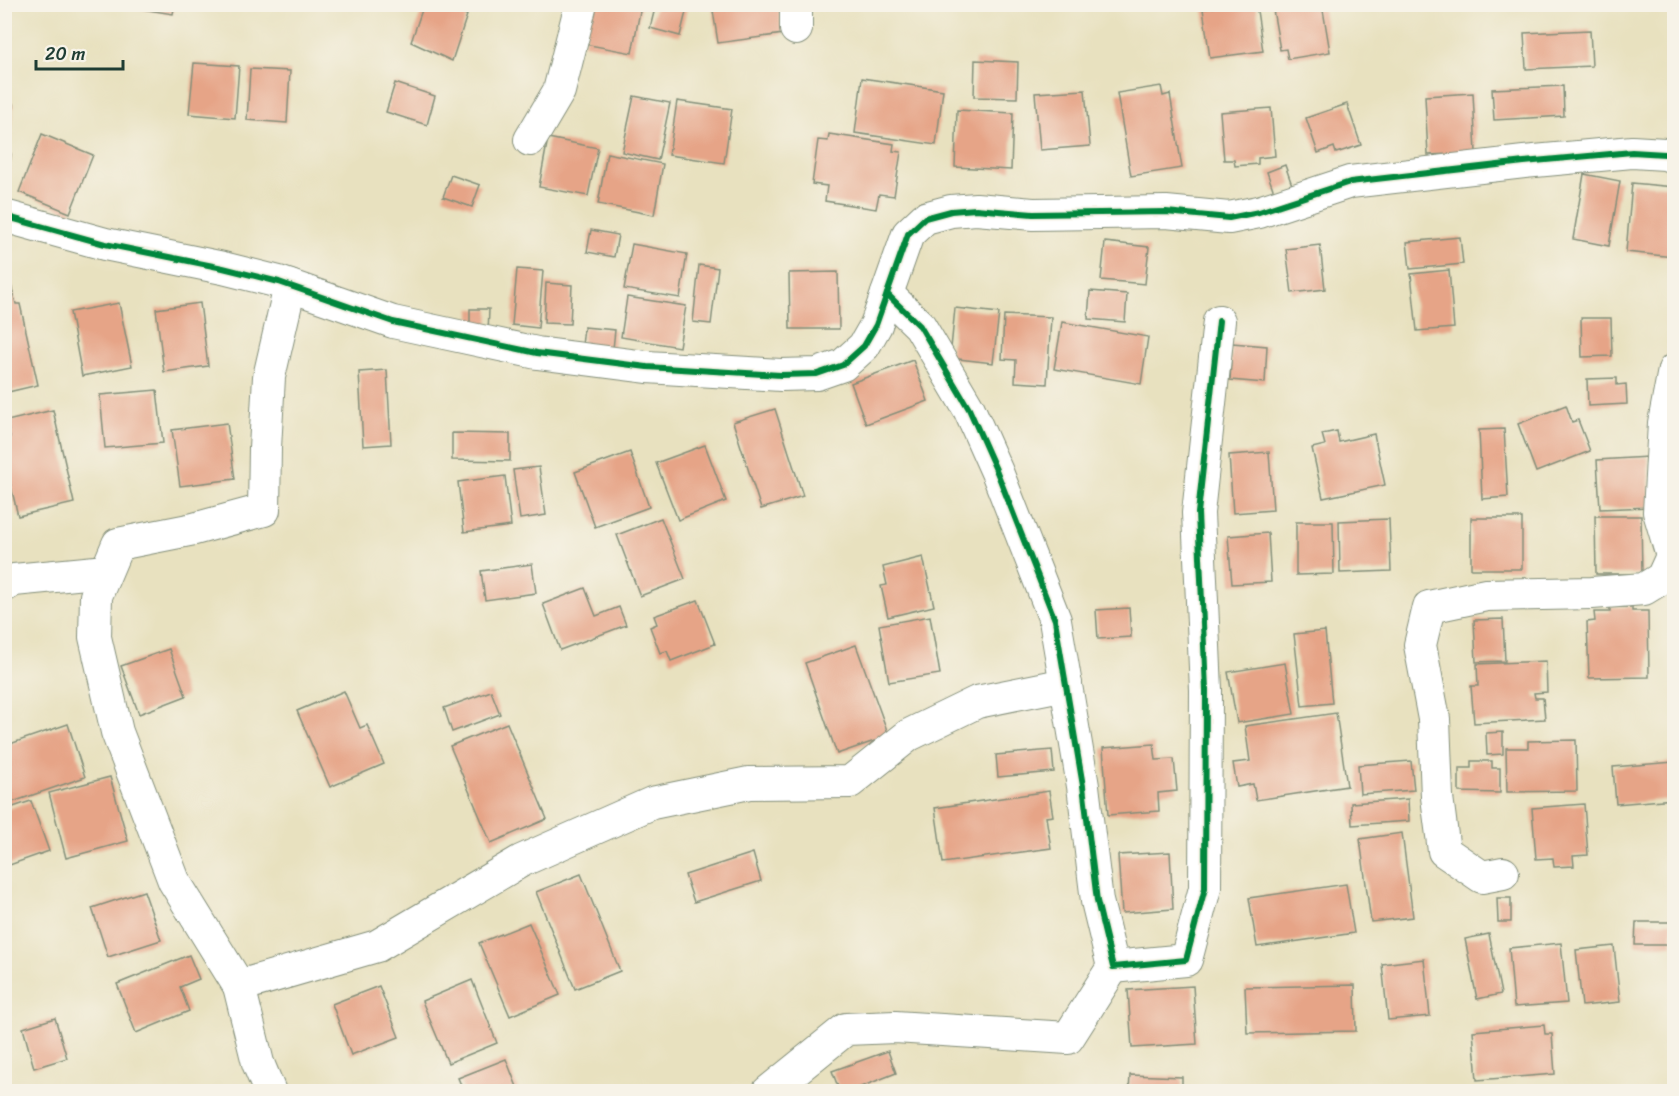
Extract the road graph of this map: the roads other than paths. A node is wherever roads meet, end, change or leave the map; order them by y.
1 (581, 4) edge
2 (530, 140) dead end
3 (1674, 157) edge
4 (4, 216) edge
5 (290, 286) junction
6 (887, 294) junction
7 (1219, 321) dead end
8 (1674, 370) edge
9 (106, 571) junction
10 (4, 586) edge
11 (1066, 684) junction
12 (1503, 873) dead end
13 (1113, 968) junction
14 (239, 986) junction
15 (270, 1092) edge
16 (768, 1092) edge

1 - 2 street
3 - 6 street
4 - 5 street
5 - 6 street
5 - 9 street
6 - 11 street
7 - 13 street
8 - 12 street
9 - 10 street
9 - 14 street
11 - 13 street
11 - 14 street
13 - 16 street
14 - 15 street

